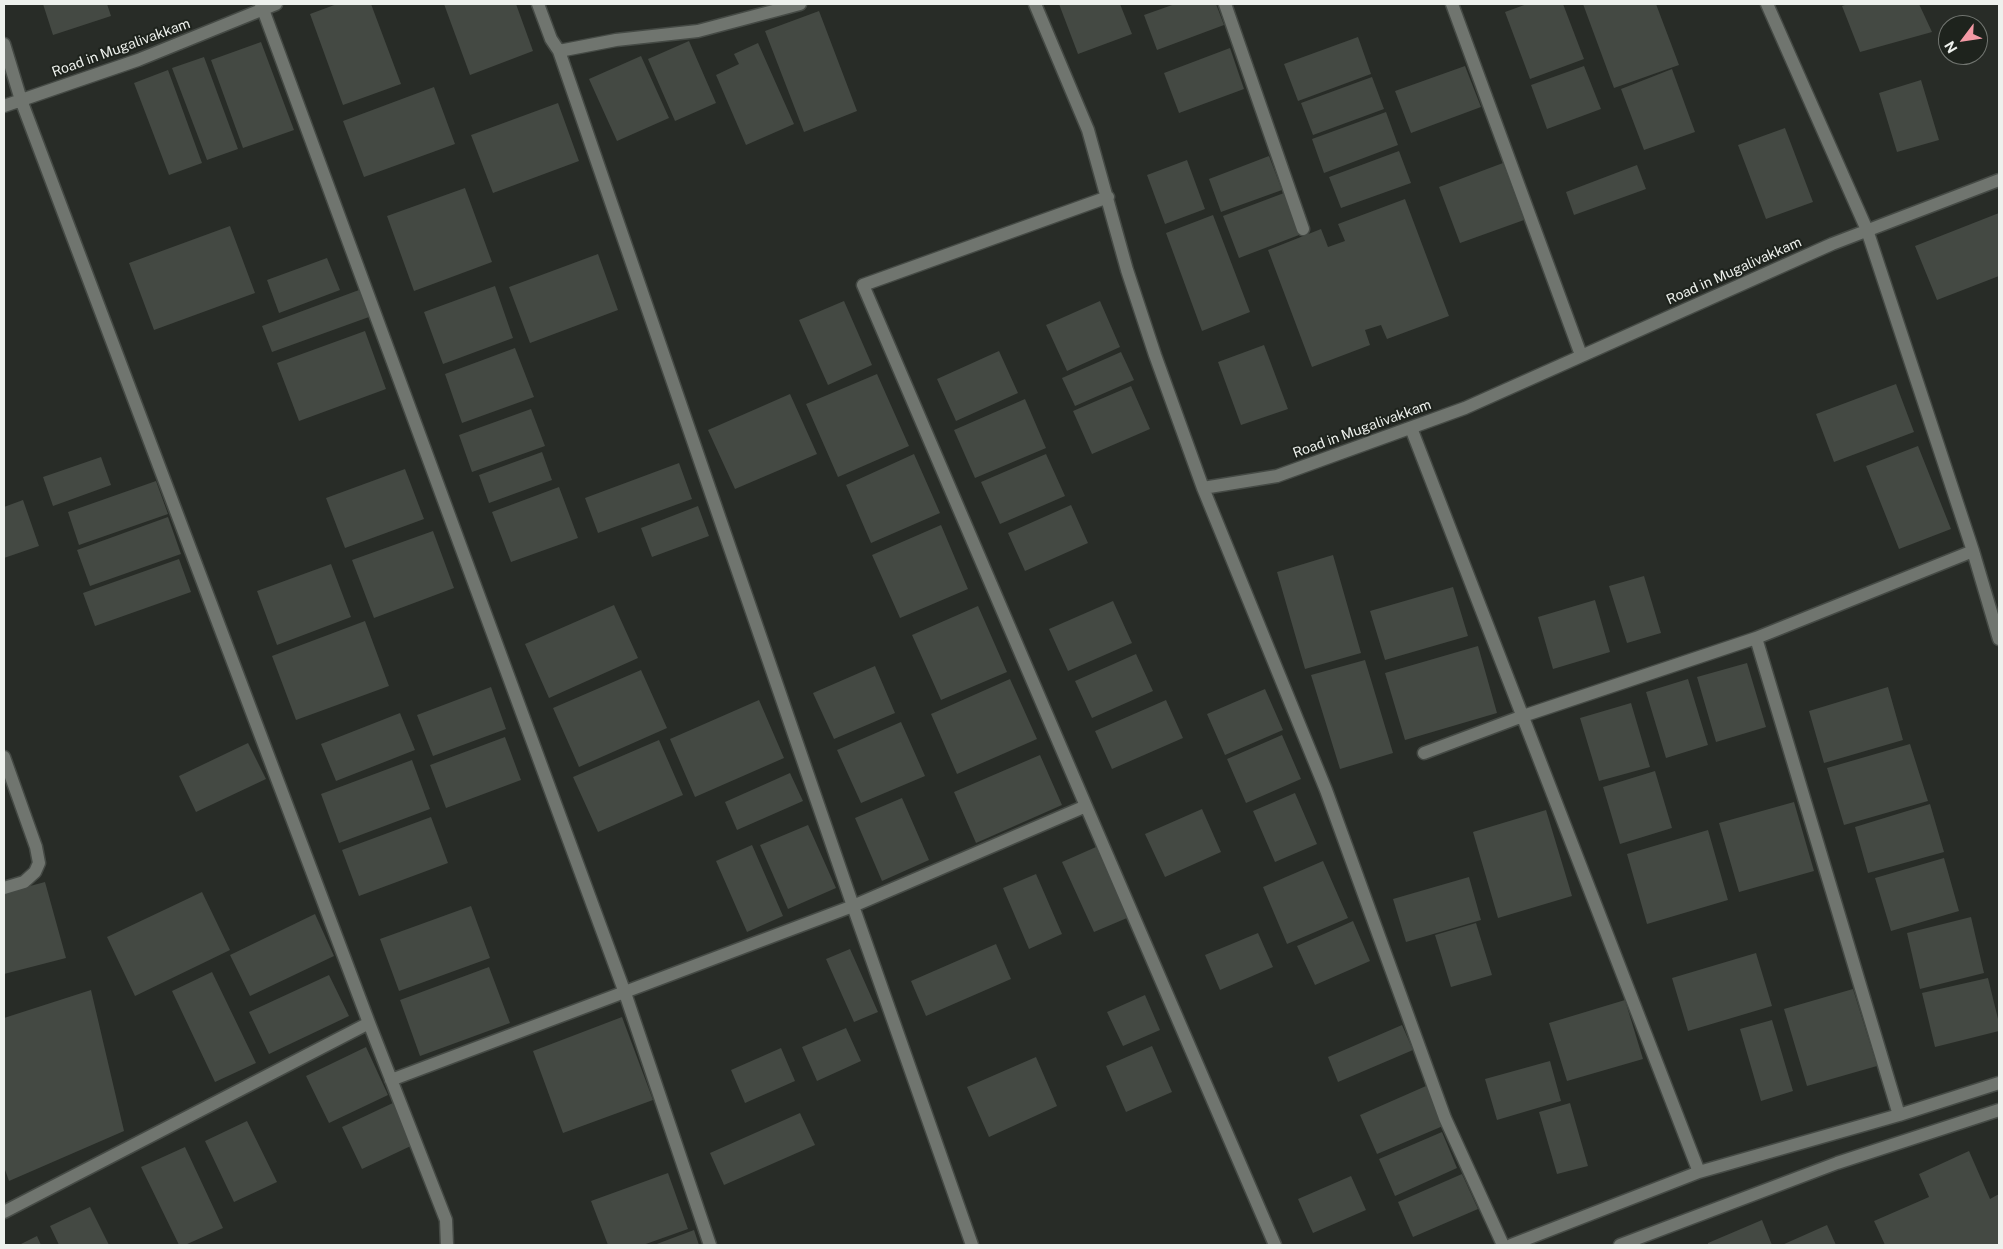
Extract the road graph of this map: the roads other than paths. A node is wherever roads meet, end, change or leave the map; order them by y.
1 (276, 4) edge
2 (538, 4) edge
3 (800, 4) edge
4 (1035, 4) edge
5 (1225, 4) edge
6 (1452, 4) edge
7 (1767, 4) edge
8 (262, 6) edge
9 (4, 44) edge
10 (559, 52) junction
11 (21, 100) junction
12 (4, 106) edge
13 (1999, 180) edge
14 (1108, 197) junction
15 (1304, 229) dead end
16 (1867, 230) junction
17 (1581, 355) junction
18 (1411, 428) junction
19 (1203, 488) junction
20 (1973, 551) junction
21 (1756, 638) junction
22 (1999, 639) edge
23 (1523, 716) junction
24 (1424, 753) dead end
25 (4, 757) edge
26 (1086, 806) junction
27 (4, 888) edge
28 (853, 906) junction
29 (625, 993) junction
30 (369, 1023) junction
31 (391, 1080) junction
32 (1999, 1083) edge
33 (1999, 1110) edge
34 (1899, 1115) junction
35 (1699, 1172) junction
36 (4, 1212) edge
37 (447, 1245) edge
38 (710, 1245) edge
39 (972, 1245) edge
40 (1275, 1245) edge
41 (1503, 1245) edge
42 (1511, 1245) edge
43 (1620, 1245) edge

1 - 8 street, Road in Mugalivakkam
2 - 10 street
3 - 10 street
4 - 14 street
5 - 15 street
6 - 17 street
7 - 16 street
8 - 11 street, Road in Mugalivakkam
8 - 29 street
9 - 11 street
10 - 28 street
11 - 12 street, Road in Mugalivakkam
11 - 30 street
13 - 16 street, Road in Mugalivakkam
14 - 19 street
14 - 26 street
16 - 17 street, Road in Mugalivakkam
16 - 20 street
17 - 18 street, Road in Mugalivakkam
18 - 19 street, Road in Mugalivakkam
18 - 23 street
19 - 41 street
20 - 21 street
20 - 22 street
21 - 23 street
21 - 34 street
23 - 24 street
23 - 35 street
25 - 27 street
26 - 28 street
26 - 40 street
28 - 29 street
28 - 39 street
29 - 31 street
29 - 38 street
30 - 31 street
30 - 36 street
31 - 37 street
32 - 34 street
33 - 43 street
34 - 35 street
35 - 42 street

